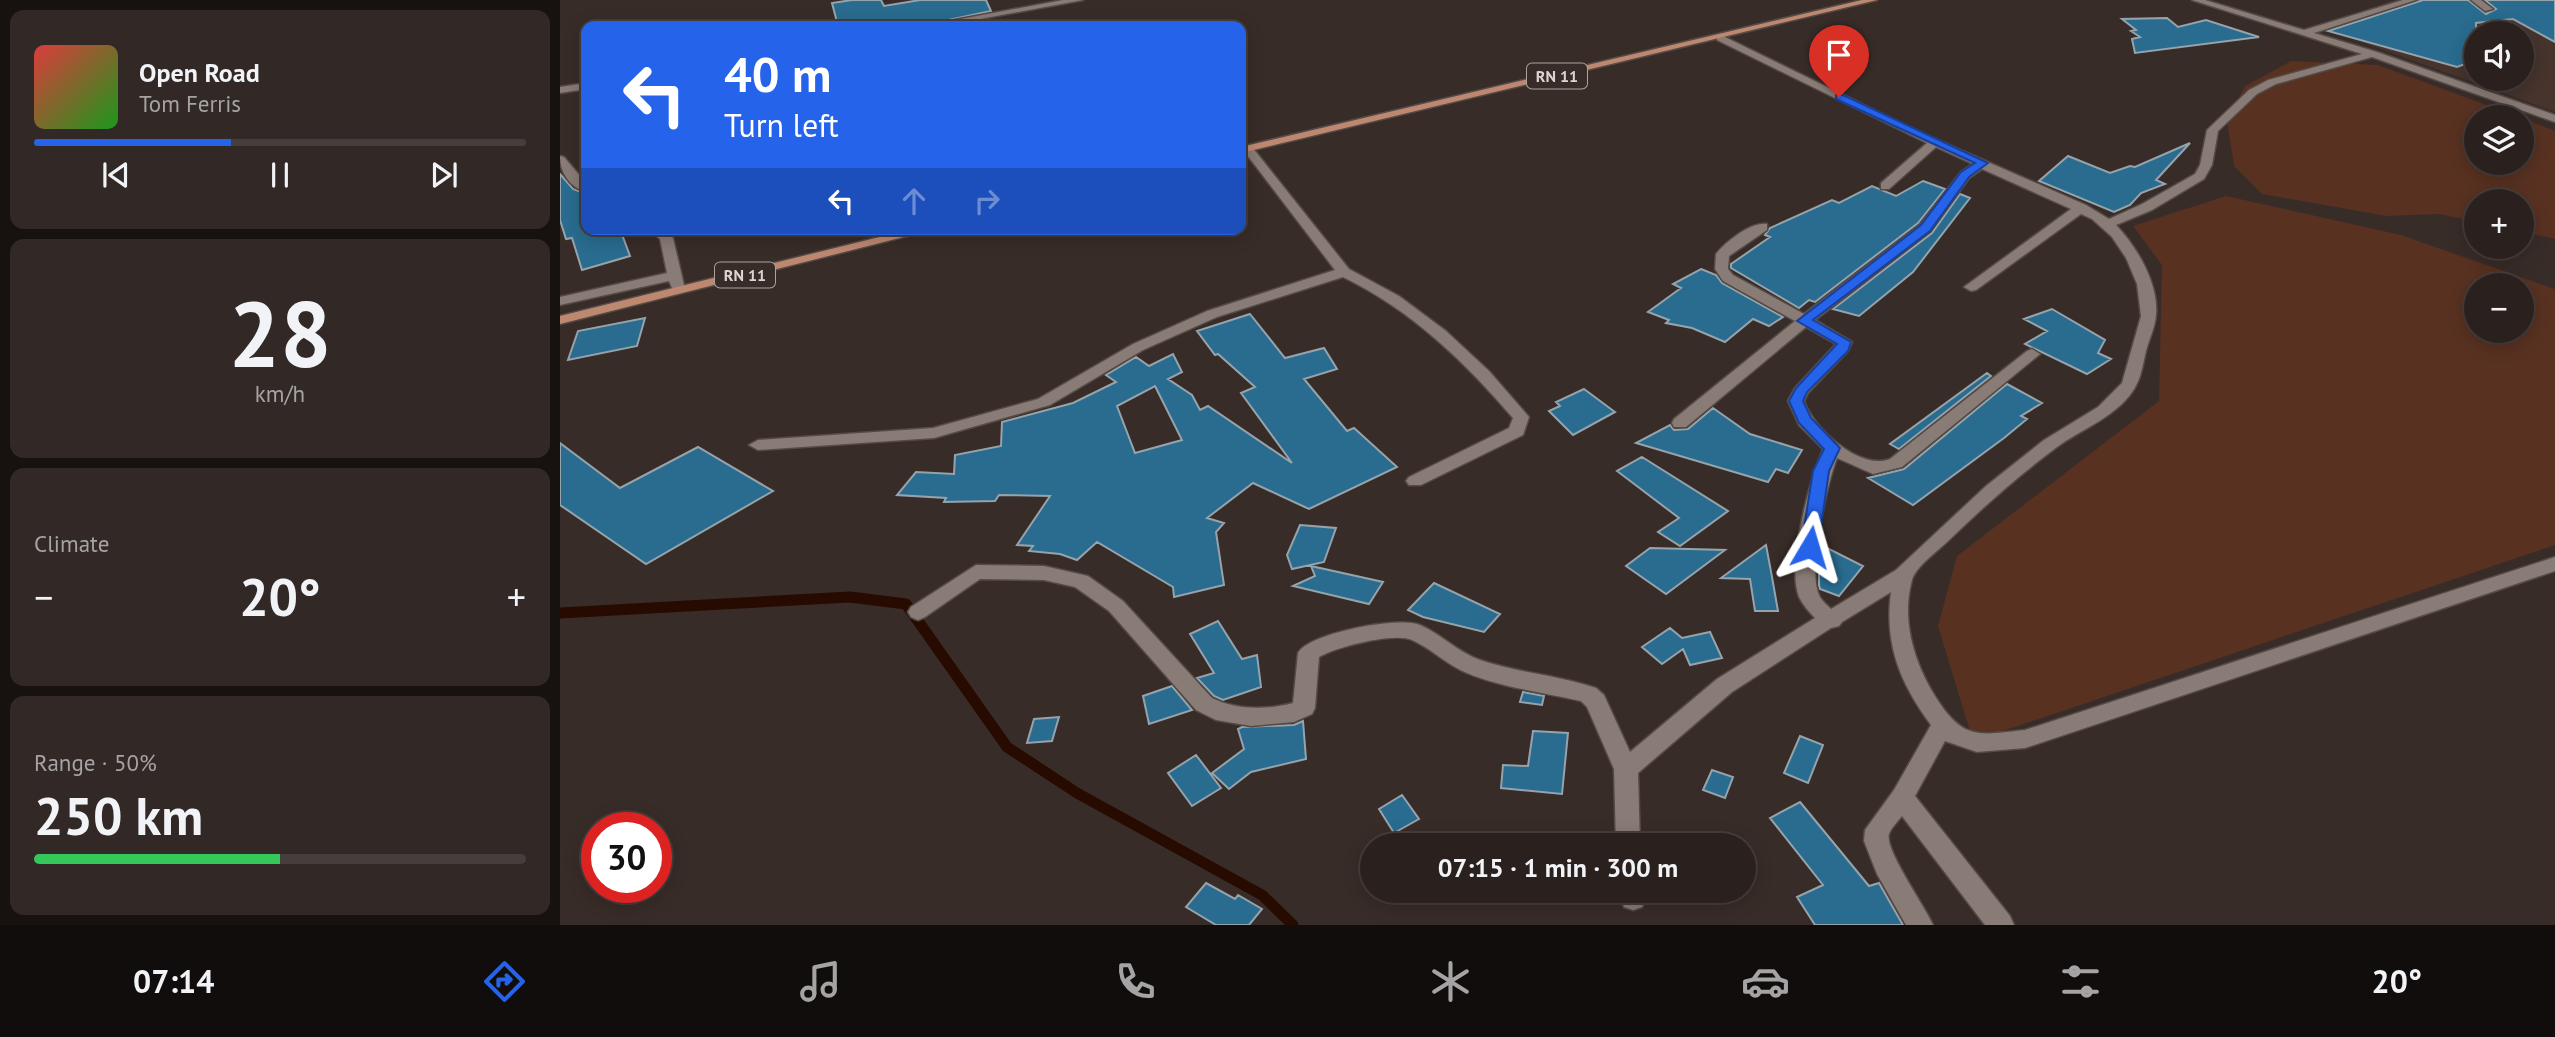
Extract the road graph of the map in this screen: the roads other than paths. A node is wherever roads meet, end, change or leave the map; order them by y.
1 (1079, 0) edge
2 (1873, 0) edge
3 (2196, 0) edge
4 (2412, 0) edge
5 (2475, 0) edge
6 (2488, 9) dead end
7 (957, 21) edge
8 (2305, 33) junction
9 (1720, 38) junction
10 (2374, 54) junction
11 (581, 87) edge
12 (560, 90) edge
13 (2555, 119) edge
14 (1935, 142) junction
15 (1246, 150) edge
16 (1246, 152) edge
17 (561, 162) edge
18 (1983, 163) junction
19 (581, 186) edge
20 (1885, 186) dead end
21 (2081, 208) junction
22 (2108, 224) junction
23 (1762, 227) dead end
24 (662, 235) edge
25 (905, 235) edge
26 (1345, 272) junction
27 (675, 276) junction
28 (1971, 287) dead end
29 (679, 291) junction
30 (560, 301) edge
31 (560, 320) edge
32 (1804, 321) junction
33 (2032, 354) dead end
34 (1680, 423) dead end
35 (758, 445) dead end
36 (1832, 448) junction
37 (1415, 481) dead end
38 (2555, 565) edge
39 (1903, 575) junction
40 (918, 612) dead end
41 (1832, 621) junction
42 (1942, 724) junction
43 (1626, 769) junction
44 (1902, 797) junction
45 (1628, 833) edge
46 (1920, 925) edge
47 (2001, 925) edge

1 - 7 street
2 - 9 main road, RN 11
3 - 8 street
4 - 8 street
5 - 6 street
8 - 10 street
9 - 14 street
9 - 15 main road, RN 11
10 - 13 street
10 - 22 street
11 - 12 street
14 - 18 street
14 - 20 street
16 - 26 street
17 - 19 street
18 - 21 street
18 - 32 street
21 - 22 street
21 - 28 street
22 - 39 street
23 - 32 street
24 - 27 street
25 - 29 main road, RN 11
26 - 35 street
26 - 37 street
27 - 29 street
27 - 30 street
29 - 31 main road, RN 11
32 - 34 street
32 - 36 street
33 - 36 street
36 - 41 street
38 - 42 street
39 - 41 street
39 - 42 street
40 - 43 street
41 - 43 street
42 - 44 street
43 - 45 street
44 - 46 street
44 - 47 street

